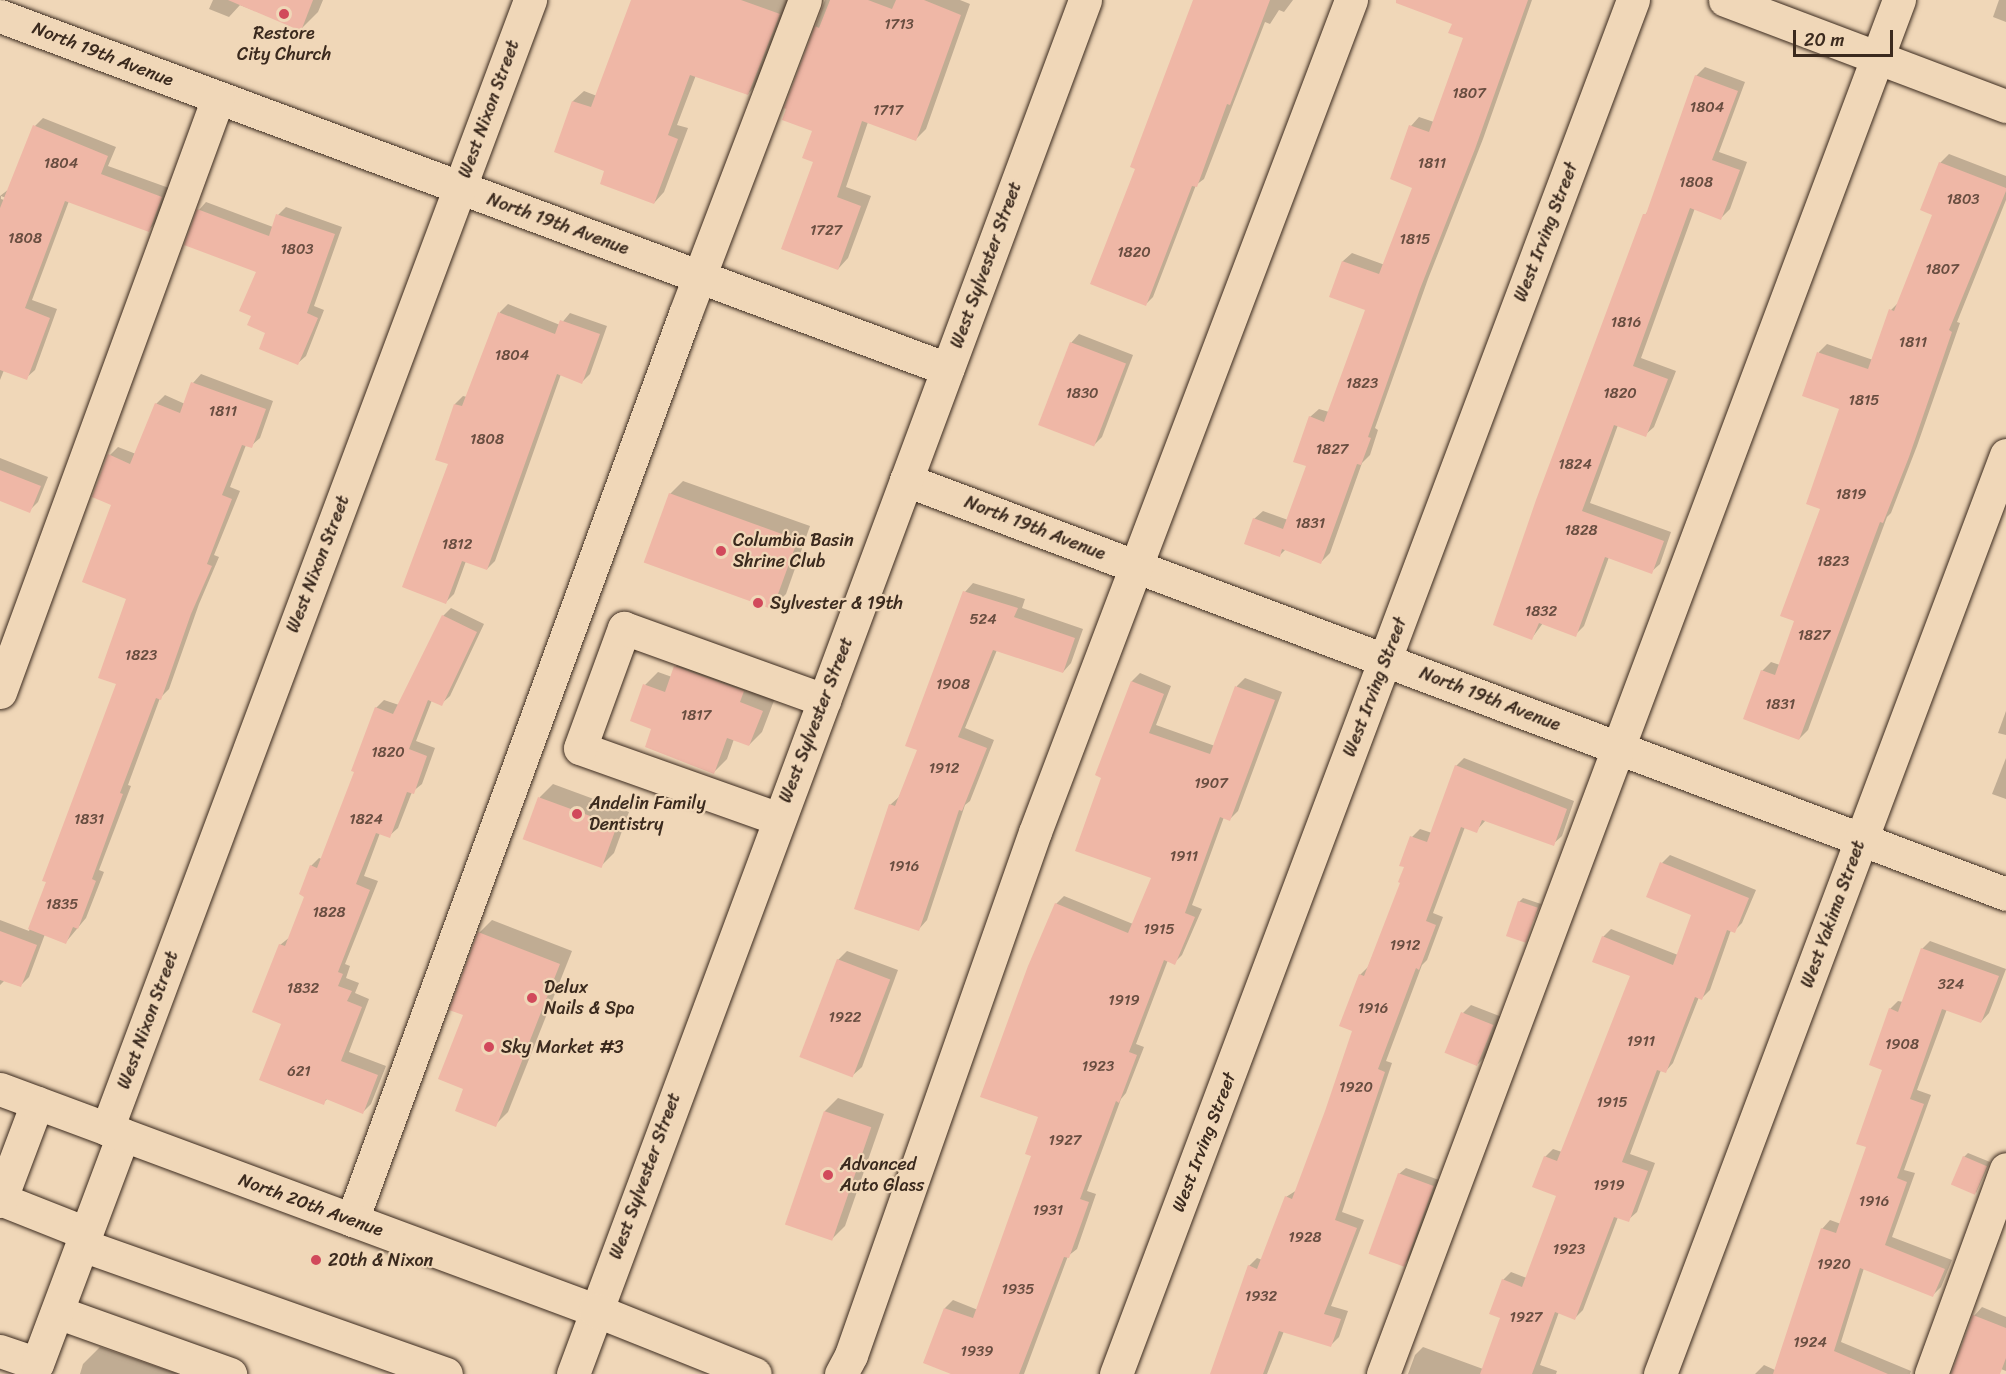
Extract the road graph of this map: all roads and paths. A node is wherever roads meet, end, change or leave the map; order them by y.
1 (530, 0) edge
2 (805, 0) edge
3 (1085, 0) edge
4 (1351, 0) edge
5 (1633, 0) edge
6 (1725, 0) edge
7 (1899, 0) edge
8 (0, 16) edge
9 (1877, 57) junction
10 (218, 98) junction
11 (2006, 106) edge
12 (460, 188) junction
13 (699, 277) junction
14 (947, 369) junction
15 (2006, 455) edge
16 (906, 480) junction
17 (1135, 566) junction
18 (1385, 660) junction
19 (0, 692) edge
20 (824, 700) junction
21 (1617, 747) junction
22 (779, 819) junction
23 (1861, 839) junction
24 (2006, 894) edge
25 (0, 1089) edge
26 (37, 1103) junction
27 (115, 1132) junction
28 (2006, 1169) edge
29 (0, 1200) edge
30 (352, 1220) junction
31 (84, 1239) junction
32 (595, 1310) junction
33 (57, 1312) junction
34 (0, 1351) edge
35 (36, 1369) edge
36 (230, 1374) edge
37 (446, 1374) edge
38 (573, 1374) edge
39 (755, 1374) edge
40 (841, 1374) edge
41 (1116, 1374) edge
42 (1383, 1374) edge
43 (1660, 1374) edge
44 (1931, 1374) edge

1 - 12 street, West Nixon Street
2 - 13 street
3 - 14 street, West Sylvester Street
4 - 17 street
5 - 18 street, West Irving Street
6 - 9 street
7 - 9 street
8 - 10 street, North 19th Avenue
9 - 11 street
9 - 21 street
10 - 12 street, North 19th Avenue
10 - 19 street
12 - 13 street, North 19th Avenue
12 - 27 street, West Nixon Street
13 - 14 street, North 19th Avenue
13 - 30 street
14 - 16 street, West Sylvester Street
15 - 23 street, West Yakima Street
16 - 17 street, North 19th Avenue
16 - 20 street, West Sylvester Street
17 - 18 street, North 19th Avenue
17 - 40 street
18 - 21 street, North 19th Avenue
18 - 41 street, West Irving Street
20 - 22 street, West Sylvester Street
20 - 22 street
21 - 23 street, North 19th Avenue
21 - 42 street
22 - 32 street, West Sylvester Street
23 - 24 street, North 19th Avenue
23 - 43 street, West Yakima Street
25 - 26 street, North 20th Avenue
26 - 27 street, North 20th Avenue
26 - 29 street
27 - 30 street, North 20th Avenue
27 - 31 street, West Nixon Street
28 - 44 street
29 - 31 street
30 - 32 street, North 20th Avenue
31 - 33 street, West Nixon Street
31 - 37 street
32 - 38 street, West Sylvester Street
32 - 39 street, North 20th Avenue
33 - 35 street, West Nixon Street
33 - 36 street
34 - 35 street

